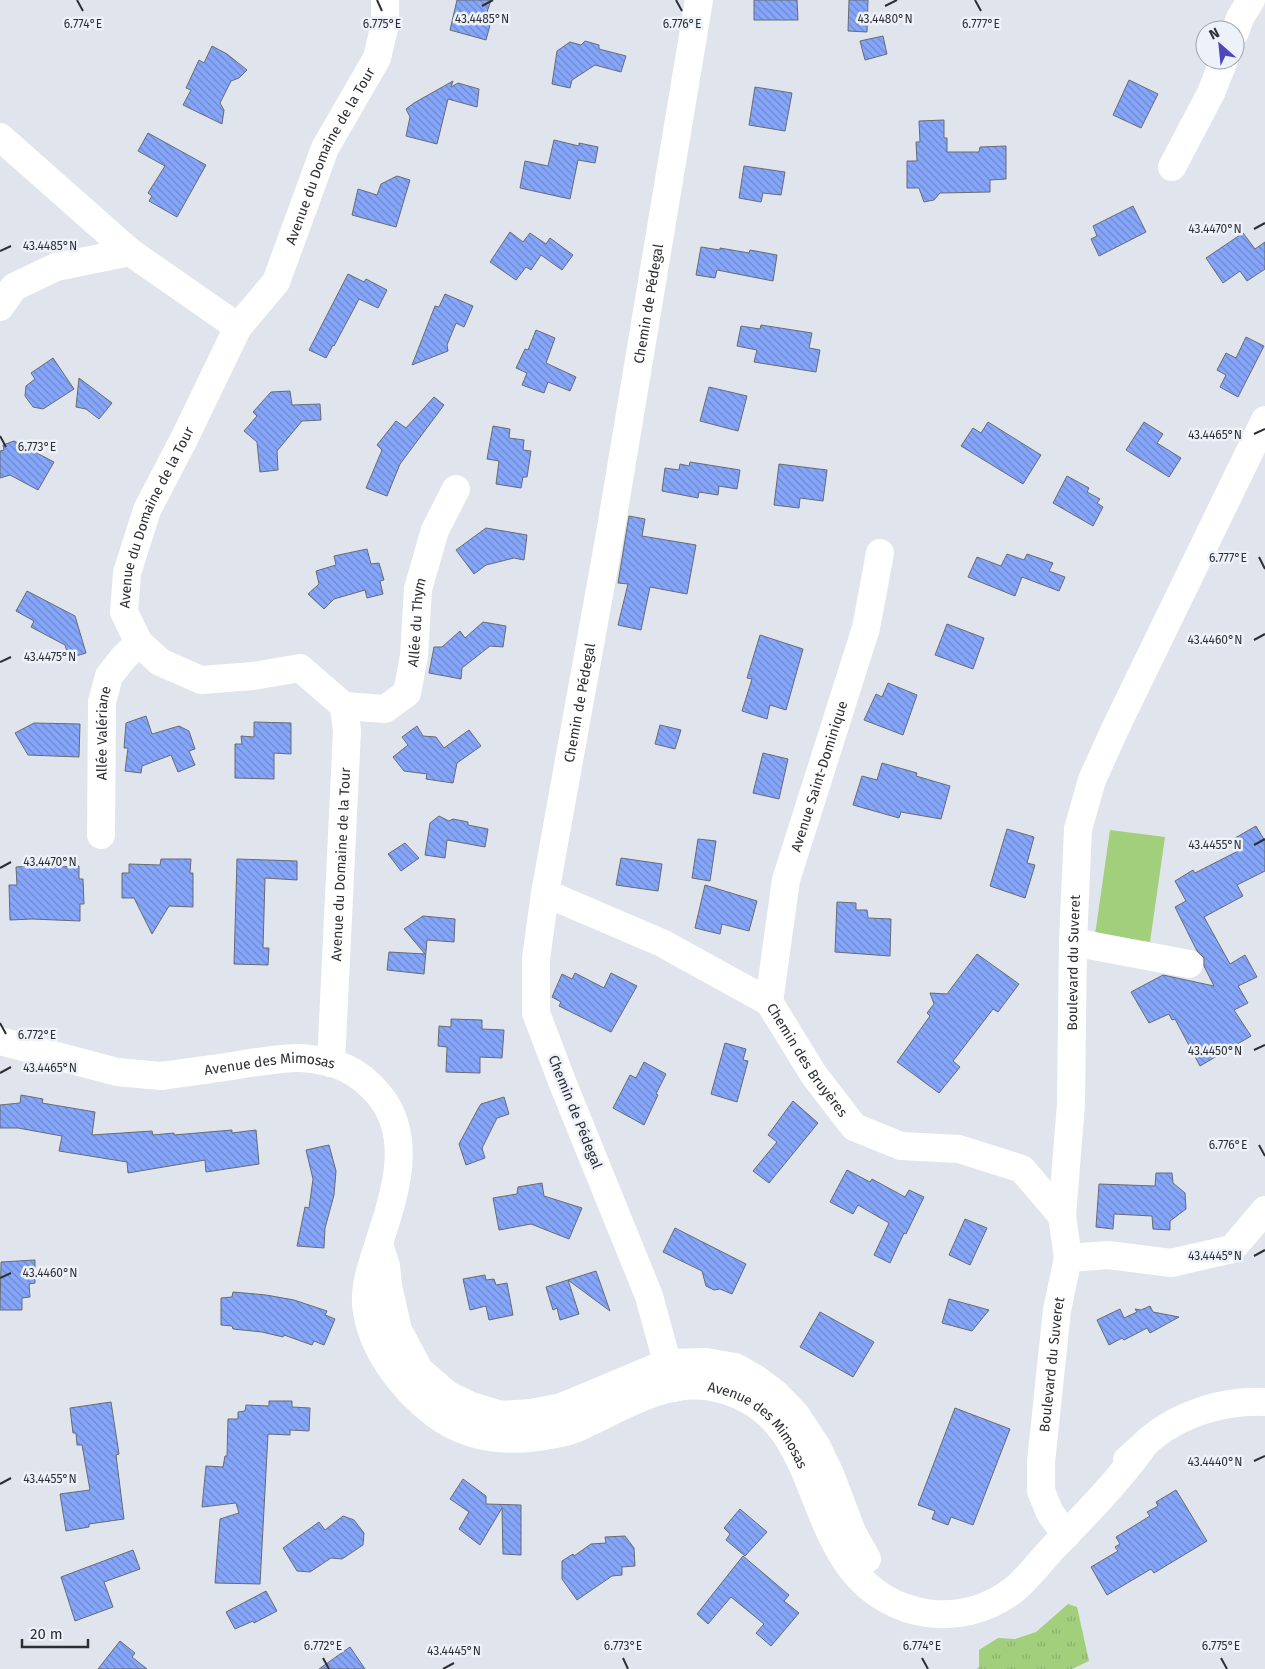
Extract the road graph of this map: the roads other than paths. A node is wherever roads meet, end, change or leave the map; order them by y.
1 (385, 0) edge
2 (699, 0) edge
3 (1252, 0) edge
4 (1239, 20) edge
5 (1220, 70) edge
6 (0, 138) edge
7 (1172, 167) dead end
8 (130, 252) junction
9 (0, 307) edge
10 (238, 327) junction
11 (1265, 420) edge
12 (456, 489) dead end
13 (880, 552) dead end
14 (139, 643) junction
15 (344, 706) junction
16 (101, 835) dead end
17 (545, 893) junction
18 (1073, 942) junction
19 (1189, 964) dead end
20 (770, 1002) junction
21 (0, 1041) edge
22 (331, 1063) junction
23 (1265, 1210) edge
24 (1062, 1216) junction
25 (1068, 1258) junction
26 (670, 1375) junction
27 (1265, 1402) edge
28 (1062, 1530) junction

1 - 10 street, Avenue du Domaine de la Tour
2 - 17 street, Chemin de Pédegal
3 - 4 street
5 - 7 street
6 - 8 street
8 - 9 street
8 - 10 street
10 - 14 street, Avenue du Domaine de la Tour
11 - 18 street, Boulevard du Suveret
12 - 15 street, Allée du Thym
13 - 20 street, Avenue Saint-Dominique
14 - 15 street, Avenue du Domaine de la Tour
14 - 16 street, Allée Valériane
15 - 22 street, Avenue du Domaine de la Tour
17 - 20 street, Chemin des Bruyères
17 - 26 street, Chemin de Pédegal
18 - 19 street
18 - 24 street, Boulevard du Suveret
20 - 24 street, Chemin des Bruyères
21 - 22 street, Avenue des Mimosas
22 - 26 street, Avenue des Mimosas
23 - 25 street
24 - 25 street, Boulevard du Suveret
25 - 28 street, Boulevard du Suveret
26 - 28 street, Avenue des Mimosas
27 - 28 street, Avenue des Mimosas

